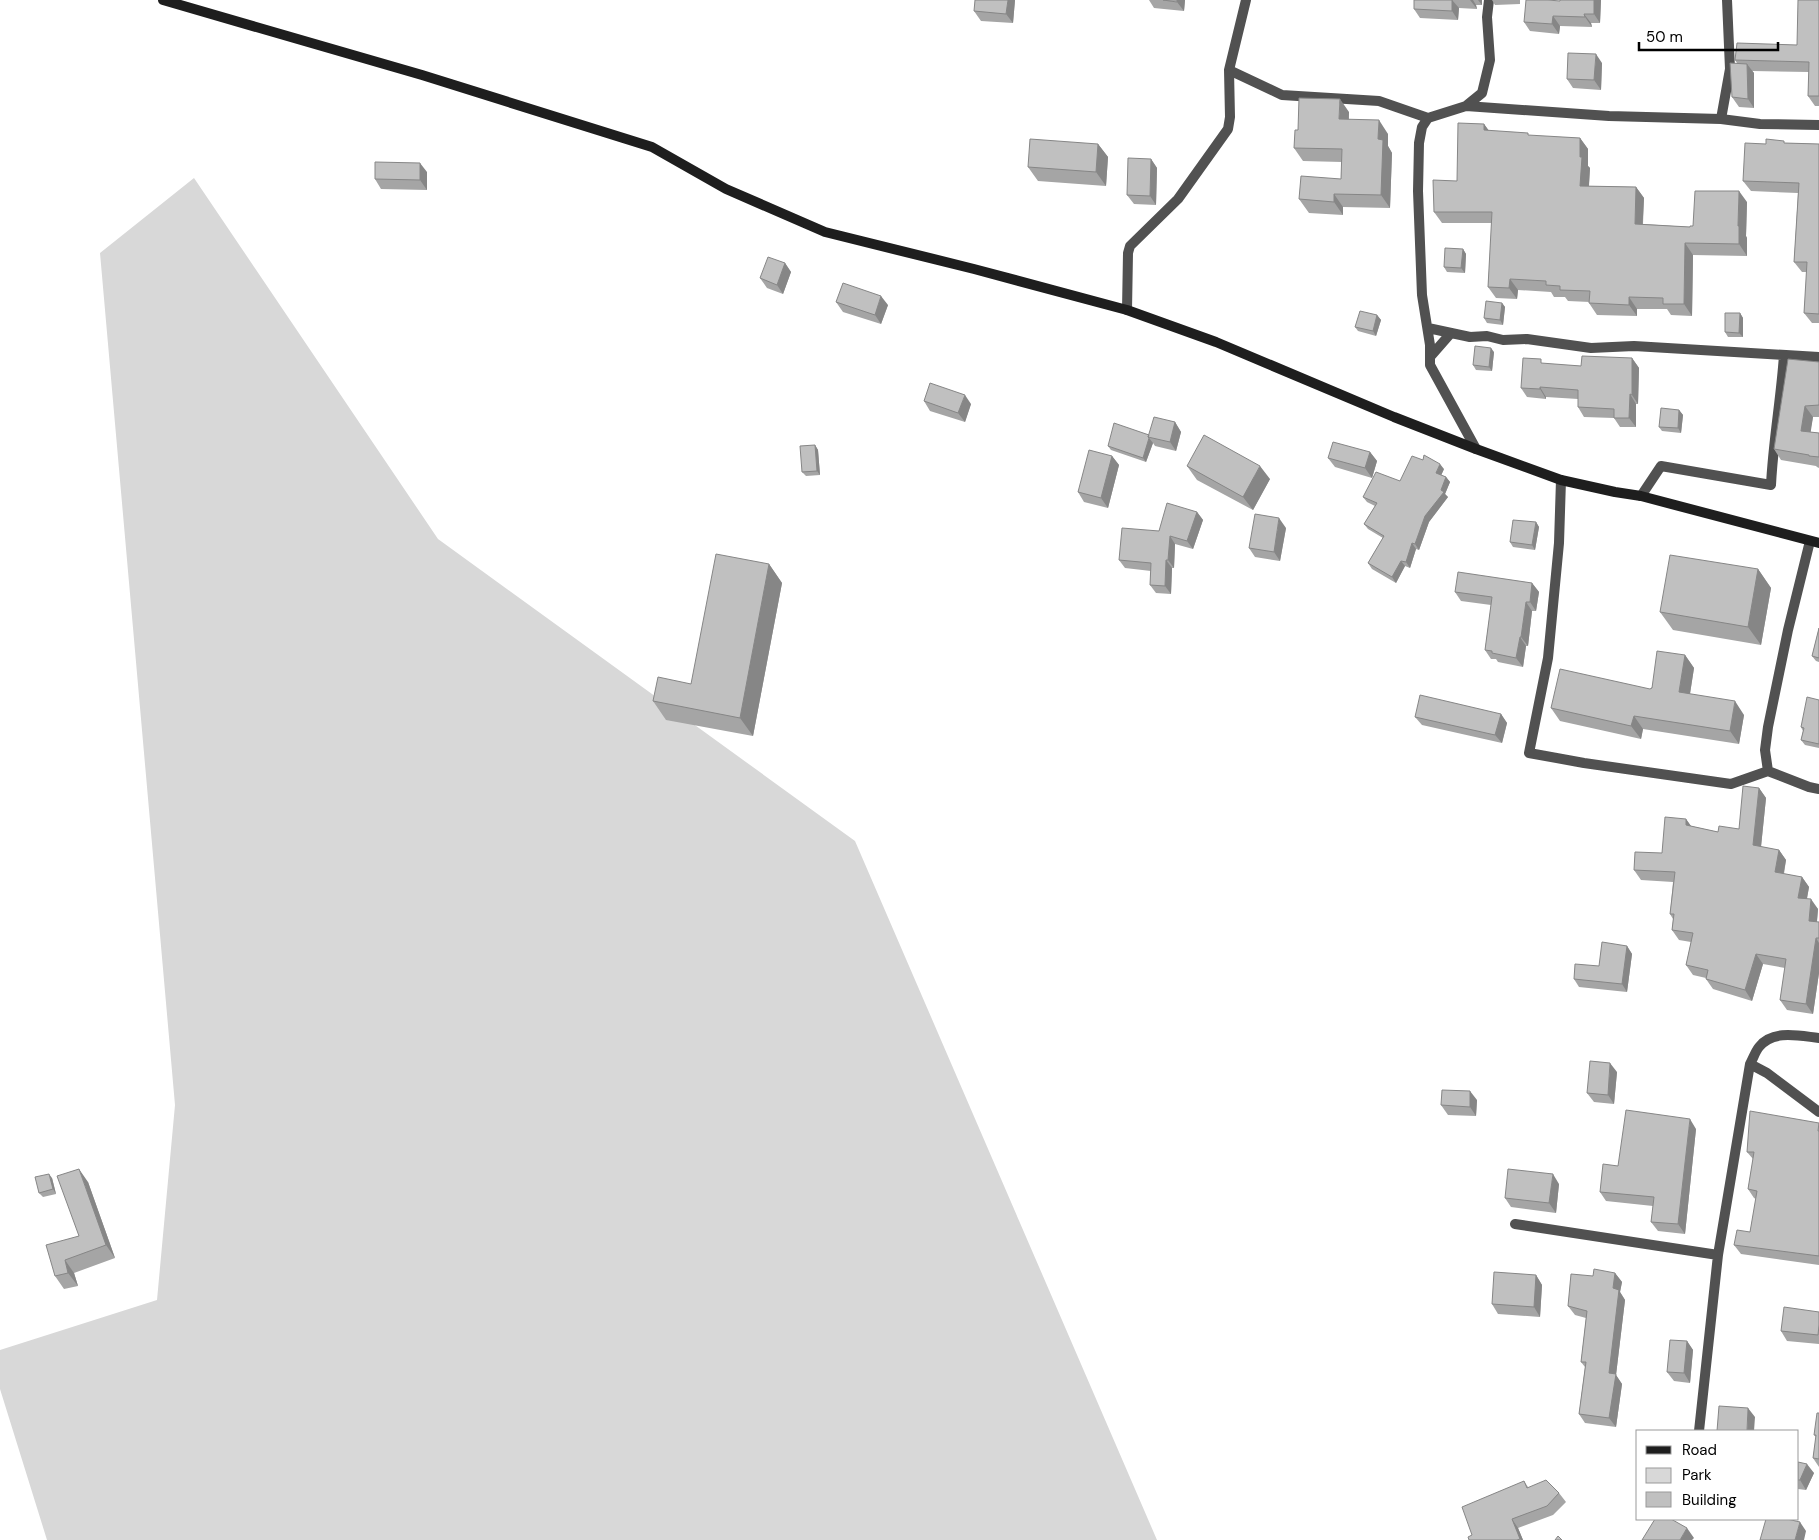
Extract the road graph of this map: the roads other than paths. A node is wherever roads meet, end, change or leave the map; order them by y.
1 (163, 0) edge
2 (1246, 0) edge
3 (1489, 0) edge
4 (1727, 0) edge
5 (1229, 70) junction
6 (1466, 106) junction
7 (1428, 118) junction
8 (1721, 120) junction
9 (1819, 124) edge
10 (1127, 310) junction
11 (1428, 328) junction
12 (1452, 334) junction
13 (1784, 355) junction
14 (1430, 357) junction
15 (1819, 357) edge
16 (1476, 449) junction
17 (1561, 480) junction
18 (1641, 496) junction
19 (1814, 542) edge
20 (1768, 771) junction
21 (1819, 789) edge
22 (1819, 1038) edge
23 (1750, 1064) junction
24 (1819, 1112) edge
25 (1515, 1224) dead end
26 (1718, 1255) junction
27 (1699, 1430) edge

1 - 10 main road
2 - 5 street
3 - 6 street
4 - 8 street
5 - 7 street
5 - 10 street
6 - 7 street
6 - 8 street
7 - 11 street
8 - 9 street
10 - 16 main road
11 - 12 street
11 - 14 street
12 - 13 street
12 - 14 street
13 - 15 street
13 - 18 street
14 - 16 street
16 - 17 main road
17 - 18 main road
17 - 20 street
18 - 19 main road
19 - 20 street
20 - 21 street
22 - 23 street
23 - 24 street
23 - 26 street
25 - 26 street
26 - 27 street

